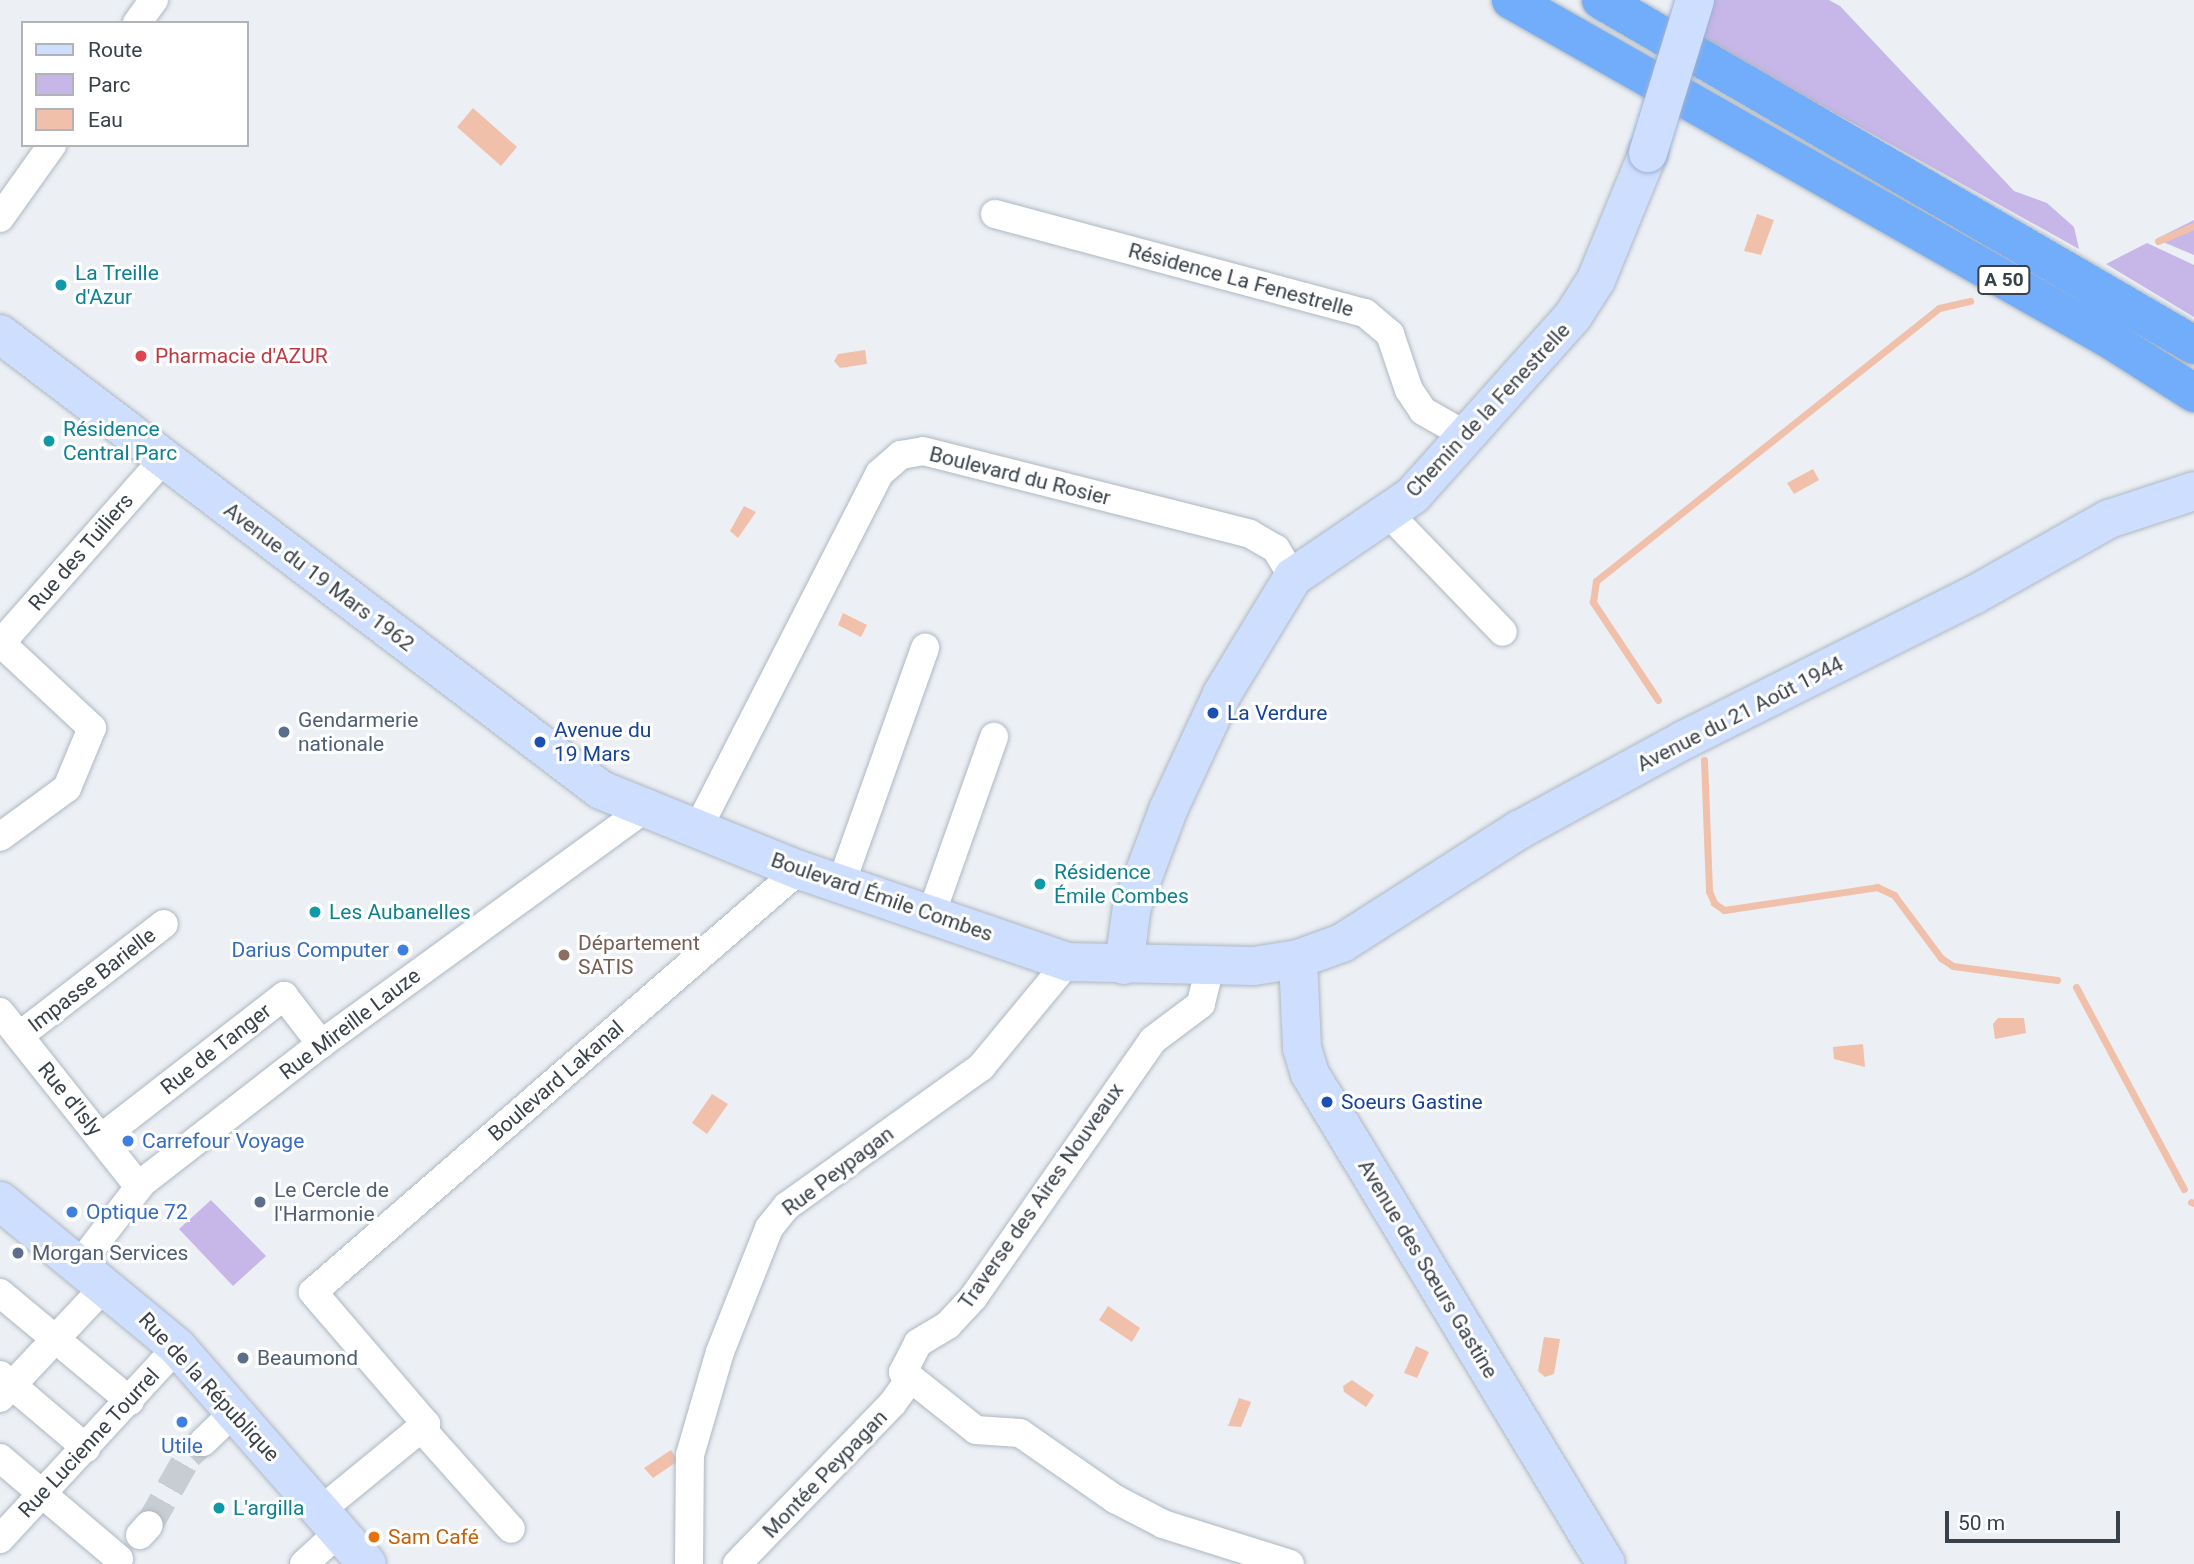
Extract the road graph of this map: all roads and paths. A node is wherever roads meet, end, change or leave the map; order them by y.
1 (154, 0) edge
2 (1511, 0) edge
3 (1601, 0) edge
4 (1695, 0) edge
5 (138, 21) edge
6 (51, 147) edge
7 (995, 214) dead end
8 (0, 218) edge
9 (0, 334) edge
10 (2194, 345) edge
11 (2194, 393) edge
12 (1467, 436) junction
13 (163, 460) junction
14 (2194, 491) edge
15 (1388, 513) junction
16 (1293, 577) junction
17 (1503, 632) dead end
18 (0, 644) edge
19 (925, 648) dead end
20 (994, 737) dead end
21 (644, 808) junction
22 (697, 830) junction
23 (0, 837) edge
24 (799, 870) junction
25 (841, 884) junction
26 (931, 915) junction
27 (164, 924) dead end
28 (1298, 960) junction
29 (1068, 962) junction
30 (1124, 965) junction
31 (1210, 967) junction
32 (0, 1012) edge
33 (19, 1036) junction
34 (321, 1044) junction
35 (101, 1138) junction
36 (139, 1187) junction
37 (0, 1201) edge
38 (92, 1275) junction
39 (0, 1293) edge
40 (54, 1339) junction
41 (177, 1347) junction
42 (909, 1381) junction
43 (4, 1386) edge
44 (130, 1401) junction
45 (235, 1411) junction
46 (421, 1428) junction
47 (203, 1441) tunnel mouth
48 (86, 1448) junction
49 (0, 1458) edge
50 (43, 1493) junction
51 (330, 1521) junction
52 (511, 1529) dead end
53 (0, 1539) edge
54 (129, 1547) edge
55 (304, 1564) edge
56 (367, 1564) edge
57 (689, 1564) edge
58 (737, 1564) edge
59 (1290, 1564) edge
60 (1606, 1564) edge

1 - 5 street
2 - 11 highway, A 50
3 - 10 highway, A 50
4 - 12 main road, Chemin de la Fenestrelle, bridge
6 - 8 street
7 - 12 street, Résidence La Fenestrelle
9 - 13 main road, Avenue du 19 Mars 1962
12 - 15 main road, Chemin de la Fenestrelle
13 - 18 street, Rue des Tuiliers
13 - 21 main road, Avenue du 19 Mars 1962
14 - 28 main road, Avenue du 21 Août 1944
15 - 16 main road, Chemin de la Fenestrelle
15 - 17 street
16 - 22 street, Boulevard du Rosier
16 - 30 main road, Chemin de la Fenestrelle
18 - 23 street
19 - 25 street
20 - 26 street
21 - 22 main road, Boulevard Émile Combes
21 - 34 street, Rue Mireille Lauze
22 - 24 main road, Boulevard Émile Combes
24 - 25 main road, Boulevard Émile Combes
24 - 46 street, Boulevard Lakanal
25 - 26 main road, Boulevard Émile Combes
26 - 29 main road, Boulevard Émile Combes
27 - 33 street, Impasse Barielle
28 - 31 main road, Avenue du 21 Août 1944
28 - 60 main road, Avenue des Sœurs Gastine
29 - 30 main road, Boulevard Émile Combes
29 - 57 street, Rue Peypagan
30 - 31 main road, Boulevard Émile Combes
31 - 42 street, Traverse des Aires Nouveaux
32 - 33 street, Rue d'Isly
33 - 35 street, Rue d'Isly
34 - 35 street, Rue de Tanger
34 - 36 street, Rue Mireille Lauze
35 - 36 street, Rue d'Isly
36 - 38 street, Rue Mireille Lauze
37 - 38 main road, Rue de la République
38 - 40 street, Rue Mireille Lauze
38 - 41 main road, Rue de la République
39 - 40 street
40 - 43 street, Rue Mireille Lauze
40 - 44 street
41 - 44 street, Rue Lucienne Tourrel
41 - 45 main road, Rue de la République
42 - 58 street, Montée Peypagan
42 - 59 street
43 - 48 street
44 - 48 street, Rue Lucienne Tourrel
45 - 47 street
45 - 51 main road, Rue de la République
46 - 51 street
46 - 52 street
48 - 50 street, Rue Lucienne Tourrel
49 - 50 street
50 - 53 street, Rue Lucienne Tourrel
50 - 54 street
51 - 55 street
51 - 56 main road, Rue de la République

